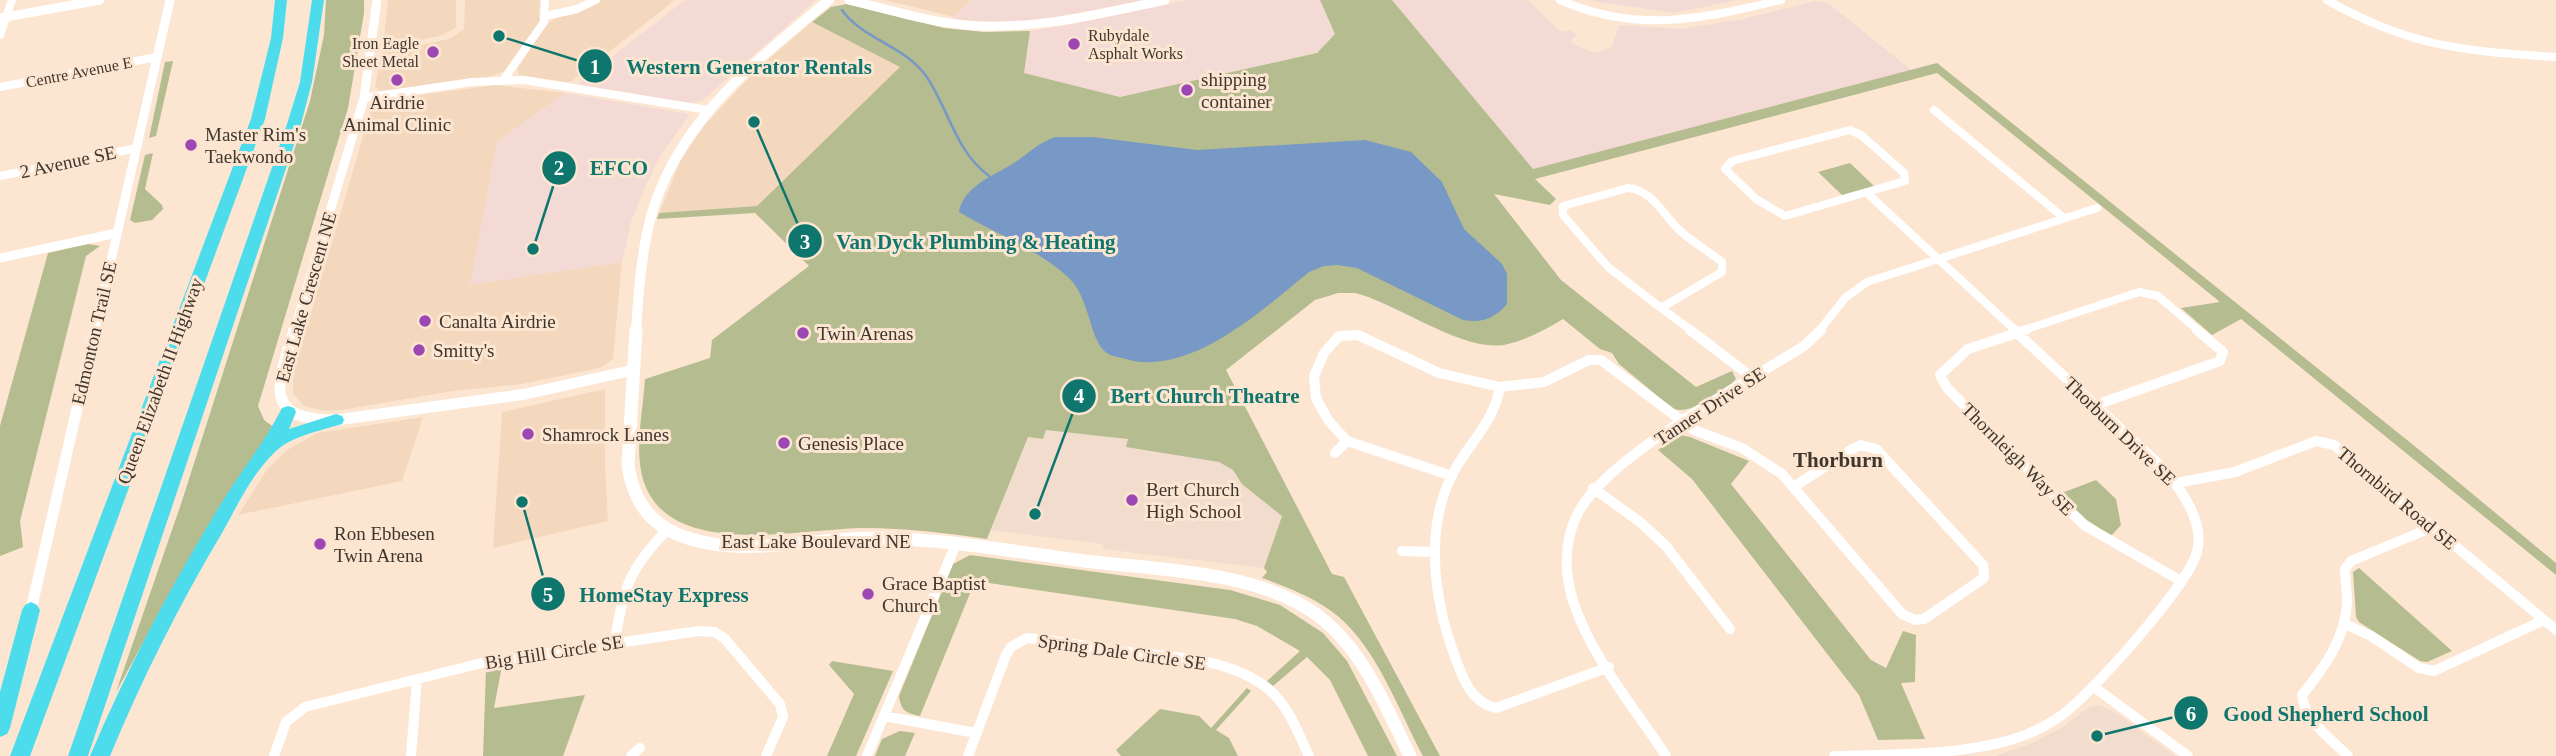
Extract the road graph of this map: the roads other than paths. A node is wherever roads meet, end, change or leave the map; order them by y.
1 (12, 0) edge
2 (100, 0) edge
3 (170, 0) edge
4 (281, 0) edge
5 (318, 0) edge
6 (377, 0) edge
7 (545, 0) edge
8 (596, 0) edge
9 (829, 0) edge
10 (849, 0) edge
11 (1165, 0) edge
12 (1560, 0) edge
13 (1781, 0) edge
14 (2327, 0) edge
15 (546, 16) junction
16 (3, 18) edge
17 (0, 35) edge
18 (158, 57) junction
19 (2556, 57) edge
20 (505, 79) junction
21 (0, 87) edge
22 (364, 98) junction
23 (708, 110) junction
24 (1934, 110) dead end
25 (137, 148) junction
26 (0, 176) edge
27 (1868, 194) junction
28 (2097, 208) dead end
29 (2064, 218) junction
30 (117, 233) junction
31 (0, 258) edge
32 (1937, 258) junction
33 (1661, 308) junction
34 (2017, 332) junction
35 (634, 370) junction
36 (1753, 378) junction
37 (1500, 387) junction
38 (2096, 405) junction
39 (288, 412) junction
40 (336, 420) junction
41 (1683, 423) junction
42 (1347, 441) junction
43 (1335, 453) dead end
44 (253, 468) junction
45 (1452, 476) junction
46 (2176, 483) junction
47 (1795, 486) junction
48 (1593, 488) junction
49 (2433, 527) junction
50 (668, 529) junction
51 (956, 544) junction
52 (1402, 551) dead end
53 (1434, 552) junction
54 (2181, 581) junction
55 (30, 610) joint
56 (2544, 620) junction
57 (2345, 624) junction
58 (1730, 629) dead end
59 (2556, 630) edge
60 (615, 642) junction
61 (1609, 667) junction
62 (417, 679) junction
63 (2094, 687) junction
64 (884, 716) junction
65 (0, 728) edge
66 (976, 733) junction
67 (20, 756) edge
68 (78, 756) edge
69 (100, 756) edge
70 (274, 756) edge
71 (411, 756) edge
72 (766, 756) edge
73 (867, 756) edge
74 (968, 756) edge
75 (1309, 756) edge
76 (1410, 756) edge
77 (1666, 756) edge
78 (1834, 756) edge
79 (2188, 756) edge
80 (2348, 756) edge

1 - 16 street
2 - 16 street
3 - 18 street, Edmonton Trail SE
4 - 67 highway, Queen Elizabeth II Highway
5 - 68 highway
6 - 22 street, East Lake Crescent NE
7 - 15 street
8 - 15 street
9 - 23 main road, East Lake Boulevard NE
10 - 11 street
12 - 13 street
14 - 19 street
15 - 20 street
16 - 17 street
18 - 21 street, Centre Avenue E
18 - 25 street, Edmonton Trail SE
20 - 22 street
20 - 23 street
22 - 39 street, East Lake Crescent NE
23 - 35 main road, East Lake Boulevard NE
24 - 29 street
25 - 26 street, 2 Avenue SE
25 - 30 street, Edmonton Trail SE
27 - 27 street
27 - 32 street, Thorburn Drive SE
28 - 29 street, Tanner Drive SE
29 - 32 street, Tanner Drive SE
30 - 31 street
30 - 55 street, Edmonton Trail SE
32 - 34 street, Thorburn Drive SE
32 - 36 street, Tanner Drive SE
33 - 33 street
33 - 36 street
34 - 38 street, Thorburn Drive SE
34 - 38 street, Thornleigh Way SE
34 - 54 street, Thornleigh Way SE
35 - 40 street, East Lake Crescent NE
35 - 50 main road, East Lake Boulevard NE
36 - 41 street, Tanner Drive SE
37 - 41 street
37 - 42 street
37 - 45 street
38 - 46 street, Thorburn Drive SE
39 - 40 street, East Lake Crescent NE
39 - 44 highway
40 - 44 highway
41 - 47 street
41 - 48 street, Tanner Drive SE
42 - 43 street
42 - 45 street
44 - 69 highway
45 - 53 street
46 - 49 street, Thornbird Road SE
46 - 54 street, Thorburn Drive SE
47 - 47 street
48 - 58 street
48 - 61 street, Tanner Drive SE
49 - 56 street, Thornbird Road SE
49 - 57 street
50 - 51 main road, East Lake Boulevard NE
50 - 60 street
51 - 64 street
51 - 76 main road, East Lake Boulevard NE
52 - 53 street
53 - 61 street
54 - 63 street, Thorburn Drive SE
55 - 65 highway
56 - 57 street
56 - 59 street, Thornbird Road SE
57 - 80 street
60 - 62 street, Big Hill Circle SE
60 - 72 street, Big Hill Circle SE
61 - 77 street, Tanner Drive SE
62 - 70 street, Big Hill Circle SE
62 - 71 street
63 - 78 street, Thorburn Drive SE
63 - 79 street
64 - 66 street
64 - 73 street
66 - 74 street, Spring Dale Circle SE
66 - 75 street, Spring Dale Circle SE

